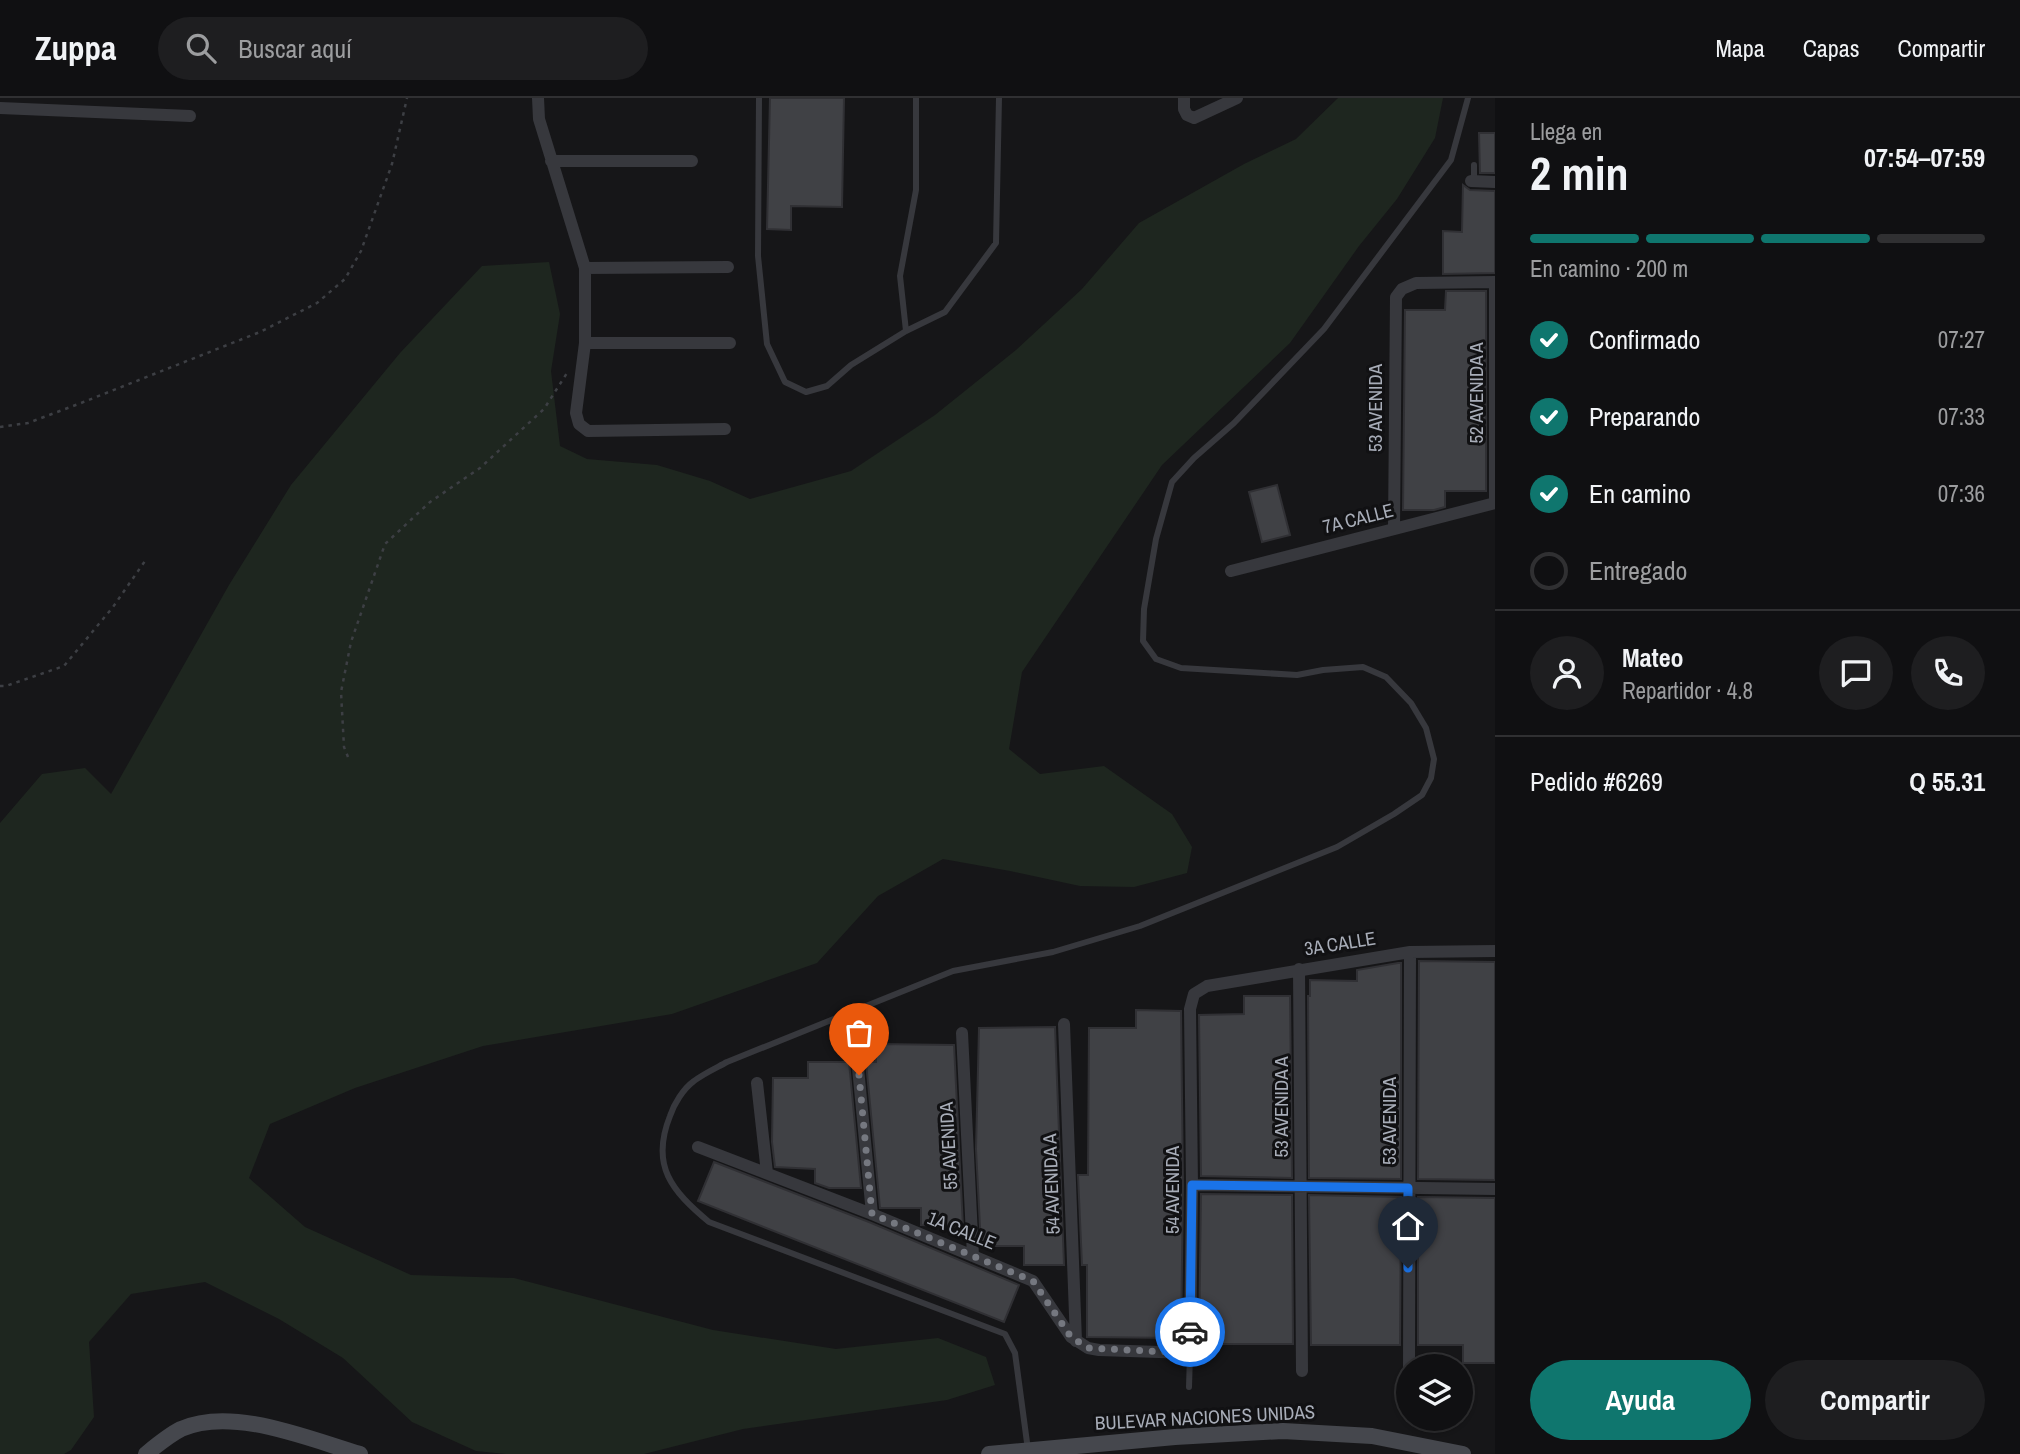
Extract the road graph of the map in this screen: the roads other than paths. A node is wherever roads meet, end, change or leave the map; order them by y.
1 (134, 98) edge
2 (538, 98) edge
3 (759, 98) edge
4 (916, 98) edge
5 (999, 98) edge
6 (1184, 98) edge
7 (1237, 98) edge
8 (1468, 98) edge
9 (0, 108) edge
10 (134, 112) junction
11 (190, 116) dead end
12 (551, 161) junction
13 (691, 161) dead end
14 (1474, 165) dead end
15 (1473, 181) joint
16 (1495, 182) edge
17 (728, 267) dead end
18 (585, 268) junction
19 (1495, 282) edge
20 (906, 331) junction
21 (584, 343) junction
22 (730, 343) dead end
23 (725, 429) dead end
24 (1495, 503) edge
25 (1394, 529) junction
26 (1231, 571) dead end
27 (1495, 951) edge
28 (1410, 953) junction
29 (1299, 969) junction
30 (1194, 993) joint
31 (1064, 1024) dead end
32 (961, 1033) dead end
33 (856, 1048) dead end
34 (757, 1083) dead end
35 (698, 1147) dead end
36 (767, 1172) junction
37 (1192, 1185) junction
38 (1300, 1187) junction
39 (1408, 1188) junction
40 (1495, 1189) edge
41 (872, 1214) junction
42 (974, 1255) junction
43 (1076, 1341) junction
44 (1190, 1353) junction
45 (1409, 1354) edge
46 (1302, 1371) dead end
47 (1189, 1387) dead end
48 (1028, 1450) junction
49 (146, 1454) edge
50 (360, 1454) edge
51 (989, 1454) edge
52 (1463, 1454) edge

1 - 10 street
2 - 12 street
3 - 20 lane
4 - 20 lane
5 - 20 lane
6 - 7 street
8 - 48 lane
9 - 10 street
10 - 11 street
12 - 13 street
12 - 18 street
14 - 15 lane
15 - 16 street
17 - 18 street
18 - 21 street
19 - 24 street, 52 AVENIDA A
19 - 25 street, 53 AVENIDA
21 - 22 street
21 - 23 street
24 - 25 street, 7A CALLE
25 - 26 street, 7A CALLE
27 - 28 street, 3A CALLE
28 - 29 street, 3A CALLE
28 - 39 street, 53 AVENIDA
29 - 30 street, 3A CALLE
29 - 38 street, 53 AVENIDA A
30 - 37 street, 54 AVENIDA
31 - 43 street, 54 AVENIDA A
32 - 42 street, 55 AVENIDA
33 - 41 street
34 - 36 street
35 - 36 street, 1A CALLE
36 - 41 street, 1A CALLE
37 - 38 street
37 - 44 street, 54 AVENIDA
38 - 39 street
38 - 46 street, 53 AVENIDA A
39 - 40 street
39 - 45 street, 53 AVENIDA
41 - 42 street, 1A CALLE
42 - 43 street, 1A CALLE
43 - 44 street
44 - 47 lane, 54 AVENIDA
48 - 51 main road, BULEVAR NACIONES UNIDAS
48 - 52 main road, BULEVAR NACIONES UNIDAS
49 - 50 main road

